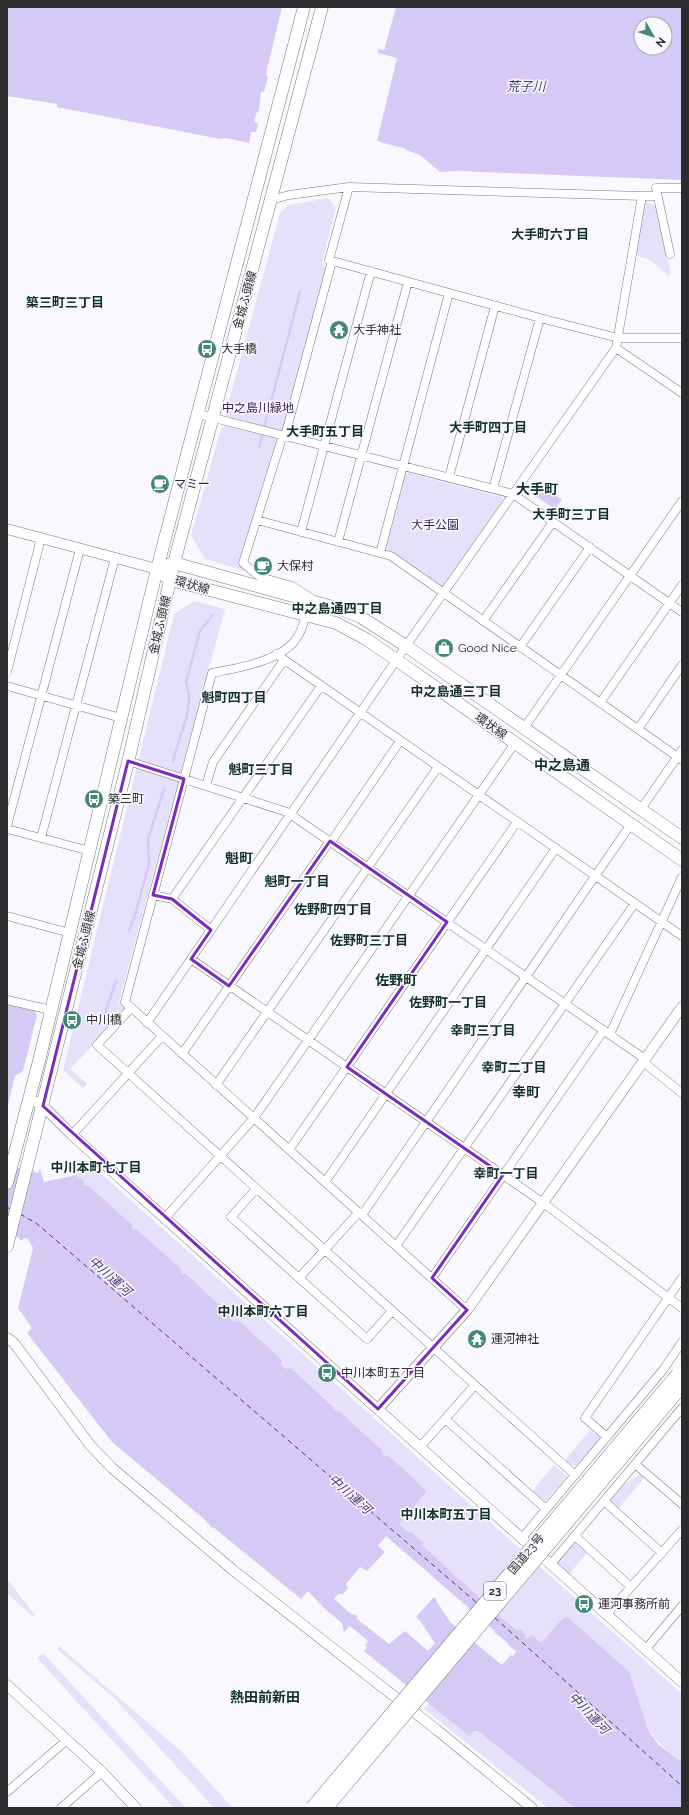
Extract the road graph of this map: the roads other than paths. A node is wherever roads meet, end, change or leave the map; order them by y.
1 (304, 7) edge
2 (322, 7) edge
3 (349, 187) junction
4 (682, 188) edge
5 (642, 196) junction
6 (657, 196) junction
7 (271, 200) junction
8 (670, 254) dead end
9 (332, 261) junction
10 (371, 272) junction
11 (408, 282) junction
12 (449, 293) junction
13 (495, 306) junction
14 (540, 318) junction
15 (618, 338) junction
16 (682, 338) edge
17 (616, 348) junction
18 (682, 393) edge
19 (198, 414) junction
20 (213, 417) junction
21 (284, 435) junction
22 (325, 446) junction
23 (362, 456) junction
24 (402, 466) junction
25 (449, 478) junction
26 (493, 489) junction
27 (513, 494) junction
28 (682, 501) edge
29 (257, 520) junction
30 (553, 522) junction
31 (7, 529) edge
32 (301, 532) junction
33 (41, 538) junction
34 (338, 542) junction
35 (590, 548) junction
36 (80, 549) junction
37 (380, 553) junction
38 (115, 558) junction
39 (174, 563) junction
40 (157, 570) junction
41 (630, 576) junction
42 (171, 580) junction
43 (682, 585) edge
44 (443, 594) junction
45 (317, 602) junction
46 (670, 603) junction
47 (682, 612) edge
48 (306, 615) junction
49 (483, 621) junction
50 (406, 646) junction
51 (520, 647) junction
52 (276, 654) junction
53 (284, 660) junction
54 (398, 660) junction
55 (682, 665) edge
56 (7, 672) edge
57 (561, 676) junction
58 (7, 686) edge
59 (321, 686) junction
60 (40, 696) junction
61 (600, 702) junction
62 (76, 706) junction
63 (361, 714) junction
64 (121, 718) junction
65 (524, 728) junction
66 (638, 729) junction
67 (400, 741) junction
68 (515, 743) junction
69 (681, 755) edge
70 (128, 761) junction
71 (438, 767) junction
72 (184, 779) junction
73 (206, 786) junction
74 (478, 795) junction
75 (244, 798) junction
76 (641, 809) junction
77 (291, 814) junction
78 (517, 822) junction
79 (631, 824) junction
80 (7, 827) edge
81 (41, 838) junction
82 (682, 838) edge
83 (330, 842) junction
84 (556, 848) junction
85 (90, 850) junction
86 (682, 860) edge
87 (368, 868) junction
88 (595, 876) junction
89 (682, 877) edge
90 (153, 895) junction
91 (408, 896) junction
92 (172, 899) junction
93 (635, 903) junction
94 (7, 916) edge
95 (447, 922) junction
96 (662, 922) junction
97 (211, 930) junction
98 (70, 933) junction
99 (682, 936) edge
100 (486, 949) junction
101 (191, 959) junction
102 (526, 976) junction
103 (229, 986) junction
104 (7, 1000) edge
105 (565, 1004) junction
106 (682, 1007) edge
107 (131, 1008) junction
108 (51, 1010) junction
109 (267, 1012) junction
110 (147, 1023) junction
111 (607, 1032) junction
112 (162, 1036) junction
113 (308, 1040) junction
114 (182, 1054) junction
115 (644, 1060) junction
116 (347, 1067) junction
117 (128, 1074) junction
118 (216, 1085) junction
119 (386, 1094) junction
120 (682, 1094) edge
121 (30, 1098) junction
122 (43, 1106) junction
123 (254, 1118) junction
124 (426, 1122) junction
125 (72, 1136) junction
126 (464, 1148) junction
127 (290, 1150) junction
128 (220, 1156) junction
129 (503, 1175) junction
130 (325, 1182) junction
131 (7, 1183) edge
132 (256, 1189) junction
133 (542, 1202) junction
134 (360, 1214) junction
135 (165, 1218) junction
136 (7, 1246) edge
137 (396, 1246) junction
138 (324, 1250) junction
139 (299, 1278) junction
140 (432, 1278) junction
141 (682, 1278) edge
142 (668, 1297) junction
143 (682, 1308) edge
144 (468, 1310) junction
145 (392, 1311) junction
146 (7, 1338) edge
147 (682, 1342) edge
148 (433, 1348) junction
149 (680, 1380) edge
150 (474, 1386) junction
151 (682, 1408) edge
152 (378, 1409) junction
153 (445, 1419) junction
154 (607, 1436) junction
155 (420, 1447) junction
156 (635, 1464) junction
157 (575, 1475) junction
158 (604, 1501) junction
159 (682, 1504) edge
160 (546, 1509) junction
161 (682, 1530) edge
162 (575, 1536) junction
163 (522, 1538) junction
164 (662, 1553) junction
165 (551, 1564) junction
166 (631, 1587) junction
167 (682, 1606) edge
168 (606, 1615) junction
169 (645, 1650) junction
170 (682, 1680) edge
171 (7, 1685) edge
172 (67, 1740) junction
173 (102, 1772) junction
174 (7, 1792) edge
175 (61, 1808) edge
176 (136, 1808) edge
177 (312, 1808) edge
178 (326, 1808) edge
179 (532, 1808) edge

1 - 19 main road, 金城ふ頭線
2 - 7 main road, 金城ふ頭線
3 - 5 street
3 - 7 street
3 - 9 street
4 - 6 street
5 - 6 street
5 - 15 street
6 - 8 street
7 - 20 main road, 金城ふ頭線
9 - 10 street
9 - 21 street
10 - 11 street
10 - 22 street
11 - 12 street
11 - 23 street
12 - 13 street
12 - 24 street
13 - 14 street
13 - 25 street
14 - 15 street
14 - 26 street
15 - 16 street
15 - 17 street
17 - 18 street
17 - 27 street
19 - 20 street
19 - 40 main road, 金城ふ頭線
20 - 21 street
20 - 39 main road, 金城ふ頭線
21 - 22 street
21 - 29 street
22 - 23 street
22 - 32 street
23 - 24 street
23 - 34 street
24 - 25 street
24 - 37 street
25 - 26 street
26 - 27 street
27 - 30 street
27 - 44 street
28 - 41 street
29 - 32 street
29 - 45 street
30 - 35 street
30 - 49 street
31 - 33 street
32 - 34 street
33 - 36 street
33 - 56 street
34 - 37 street
35 - 41 street
35 - 51 street
36 - 38 street
36 - 60 street
37 - 44 street
38 - 40 street
38 - 62 street
39 - 40 main road, 環状線
39 - 42 main road, 金城ふ頭線
39 - 45 main road, 環状線
40 - 42 main road, 環状線
40 - 64 main road, 金城ふ頭線
41 - 46 street
41 - 57 street
42 - 48 main road, 環状線
42 - 70 main road, 金城ふ頭線
43 - 46 street
44 - 49 street
44 - 50 street
45 - 50 main road, 環状線
46 - 47 street
46 - 61 street
48 - 52 street
48 - 54 main road, 環状線
49 - 51 street
50 - 54 street
50 - 65 main road, 環状線
51 - 57 street
52 - 53 street
52 - 72 street
53 - 59 street
53 - 73 street
54 - 63 street
54 - 68 main road, 環状線
55 - 66 street
57 - 61 street
57 - 65 street
58 - 60 street
59 - 63 street
59 - 75 street
60 - 62 street
60 - 80 street
61 - 66 street
62 - 64 street
62 - 81 street
63 - 67 street
63 - 77 street
64 - 85 main road, 金城ふ頭線
65 - 76 main road, 環状線
66 - 69 street
67 - 71 street
67 - 83 street
68 - 74 street
68 - 79 main road, 環状線
69 - 76 street
70 - 72 street
70 - 122 main road, 金城ふ頭線
71 - 74 street
71 - 87 street
72 - 73 street
72 - 90 street
73 - 75 street
74 - 78 street
74 - 91 street
75 - 77 street
75 - 92 street
76 - 82 main road, 環状線
77 - 83 street
77 - 97 street
78 - 84 street
78 - 95 street
79 - 86 main road, 環状線
79 - 88 street
80 - 81 street
81 - 85 street
83 - 87 street
83 - 103 street
84 - 88 street
84 - 100 street
85 - 98 main road, 金城ふ頭線
87 - 91 street
87 - 109 street
88 - 93 street
88 - 102 street
89 - 96 street
90 - 92 street
90 - 107 street
91 - 95 street
91 - 113 street
92 - 97 street
93 - 96 street
93 - 105 street
94 - 98 street
95 - 100 street
95 - 116 street
96 - 99 street
96 - 111 street
97 - 101 street
98 - 108 main road, 金城ふ頭線
100 - 102 street
100 - 119 street
101 - 103 street
101 - 110 street
102 - 105 street
102 - 124 street
103 - 109 street
103 - 114 street
104 - 108 street
105 - 111 street
105 - 126 street
106 - 115 street
107 - 110 street
107 - 117 street
108 - 121 main road, 金城ふ頭線
109 - 113 street
109 - 118 street
110 - 112 street
111 - 115 street
111 - 129 street
112 - 114 street
112 - 117 street
113 - 116 street
113 - 123 street
114 - 118 street
115 - 120 street
115 - 133 street
116 - 119 street
116 - 127 street
117 - 125 street
117 - 128 street
118 - 123 street
119 - 124 street
119 - 130 street
121 - 122 street
121 - 131 main road, 金城ふ頭線
122 - 125 street
122 - 136 main road, 金城ふ頭線
123 - 127 street
123 - 128 street
124 - 126 street
124 - 134 street
125 - 135 street
126 - 129 street
126 - 137 street
127 - 130 street
128 - 132 street
128 - 135 street
129 - 133 street
129 - 140 street
130 - 134 street
132 - 138 street
132 - 139 street
133 - 142 street
133 - 144 street
134 - 137 street
134 - 138 street
135 - 152 street
137 - 140 street
138 - 139 street
138 - 145 street
139 - 145 street
140 - 144 street
141 - 142 street
142 - 143 street
142 - 154 street
144 - 148 street
145 - 148 street
146 - 179 street
147 - 154 street
148 - 150 street
148 - 152 street
149 - 177 highway, 国道23号 / 23, bridge
149 - 178 highway, 国道23号 / 23, bridge
150 - 153 street
150 - 157 street
151 - 156 street
152 - 155 street
153 - 155 street
153 - 160 street
154 - 157 street
155 - 163 street
156 - 158 street
156 - 159 street
157 - 160 street
158 - 162 street
158 - 164 street
160 - 163 street
161 - 164 street
162 - 165 street
162 - 166 street
163 - 165 street
164 - 166 street
165 - 168 street
166 - 168 street
167 - 169 street
168 - 169 street
169 - 170 street
171 - 172 street
172 - 173 street
172 - 174 street
173 - 175 street
173 - 176 street

